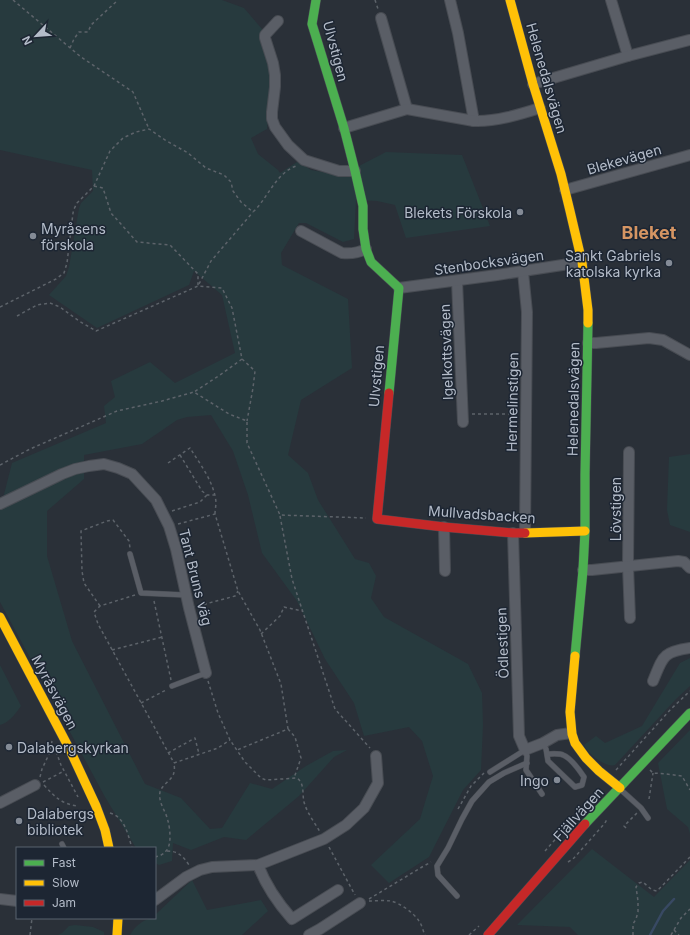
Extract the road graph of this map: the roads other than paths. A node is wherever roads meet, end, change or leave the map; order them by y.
1 (316, 0) edge
2 (450, 0) edge
3 (510, 0) edge
4 (611, 0) edge
5 (381, 18) dead end
6 (278, 21) dead end
7 (690, 40) edge
8 (628, 56) junction
9 (533, 84) junction
10 (540, 108) junction
11 (407, 109) junction
12 (474, 121) junction
13 (344, 128) junction
14 (690, 155) edge
15 (355, 171) junction
16 (565, 190) junction
17 (301, 231) dead end
18 (366, 250) junction
19 (582, 262) junction
20 (523, 272) junction
21 (457, 281) junction
22 (399, 288) junction
23 (588, 343) junction
24 (690, 354) edge
25 (463, 418) road end
26 (629, 452) dead end
27 (0, 504) edge
28 (377, 519) joint
29 (444, 528) junction
30 (585, 531) junction
31 (525, 532) junction
32 (513, 533) junction
33 (130, 554) road end
34 (628, 566) junction
35 (690, 568) edge
36 (583, 570) junction
37 (445, 571) dead end
38 (186, 595) junction
39 (0, 617) edge
40 (630, 618) dead end
41 (690, 648) edge
42 (206, 672) joint
43 (652, 681) dead end
44 (172, 686) road end
45 (690, 713) edge
46 (571, 733) junction
47 (543, 744) junction
48 (525, 750) junction
49 (546, 754) junction
50 (376, 756) road end
51 (527, 763) junction
52 (490, 772) road end
53 (38, 784) road end
54 (620, 788) junction
55 (542, 794) dead end
56 (0, 803) edge
57 (648, 818) dead end
58 (109, 847) edge
59 (258, 866) junction
60 (338, 890) dead end
61 (457, 896) dead end
62 (0, 899) edge
63 (156, 899) edge
64 (16, 901) edge
65 (360, 903) road end
66 (118, 919) edge
67 (117, 935) edge
68 (309, 935) edge
69 (488, 935) edge

1 - 13 street, Ulvstigen
2 - 12 street
3 - 9 street, Helenedalsvägen
4 - 8 street
5 - 11 street
6 - 15 street
7 - 8 street
8 - 9 street
9 - 10 street, Helenedalsvägen
10 - 12 street
10 - 16 street, Helenedalsvägen
11 - 12 street
11 - 13 street
13 - 15 street, Ulvstigen
14 - 16 street, Blekevägen
15 - 18 street, Ulvstigen
16 - 19 street, Helenedalsvägen
17 - 18 street
18 - 22 street, Ulvstigen
19 - 20 street, Stenbocksvägen
19 - 23 street, Helenedalsvägen
20 - 21 street, Stenbocksvägen
20 - 31 street, Hermelinstigen
21 - 22 street, Stenbocksvägen
21 - 25 street, Igelkottsvägen
22 - 28 street, Ulvstigen
23 - 24 street
23 - 30 street, Helenedalsvägen
26 - 34 street, Lövstigen
27 - 38 street, Tant Bruns väg
28 - 29 street, Mullvadsbacken
29 - 32 street, Mullvadsbacken
29 - 37 street
30 - 31 street, Mullvadsbacken
30 - 36 street, Helenedalsvägen
31 - 32 street, Mullvadsbacken
32 - 48 street, Ödlestigen
33 - 38 lane
34 - 35 street
34 - 36 street
34 - 40 street, Lövstigen
36 - 46 street, Helenedalsvägen
38 - 42 street, Tant Bruns väg
39 - 58 street, Myråsvägen
41 - 43 street
42 - 44 lane
45 - 54 street, Fjällvägen
46 - 47 street
46 - 54 street, Helenedalsvägen
47 - 48 street
47 - 49 lane
48 - 51 lane
48 - 52 lane
49 - 49 lane
50 - 59 street
51 - 55 lane
51 - 61 lane
53 - 56 street
54 - 57 lane
54 - 69 street, Fjällvägen
59 - 60 street
59 - 63 street
62 - 64 street
65 - 68 street
66 - 67 street

